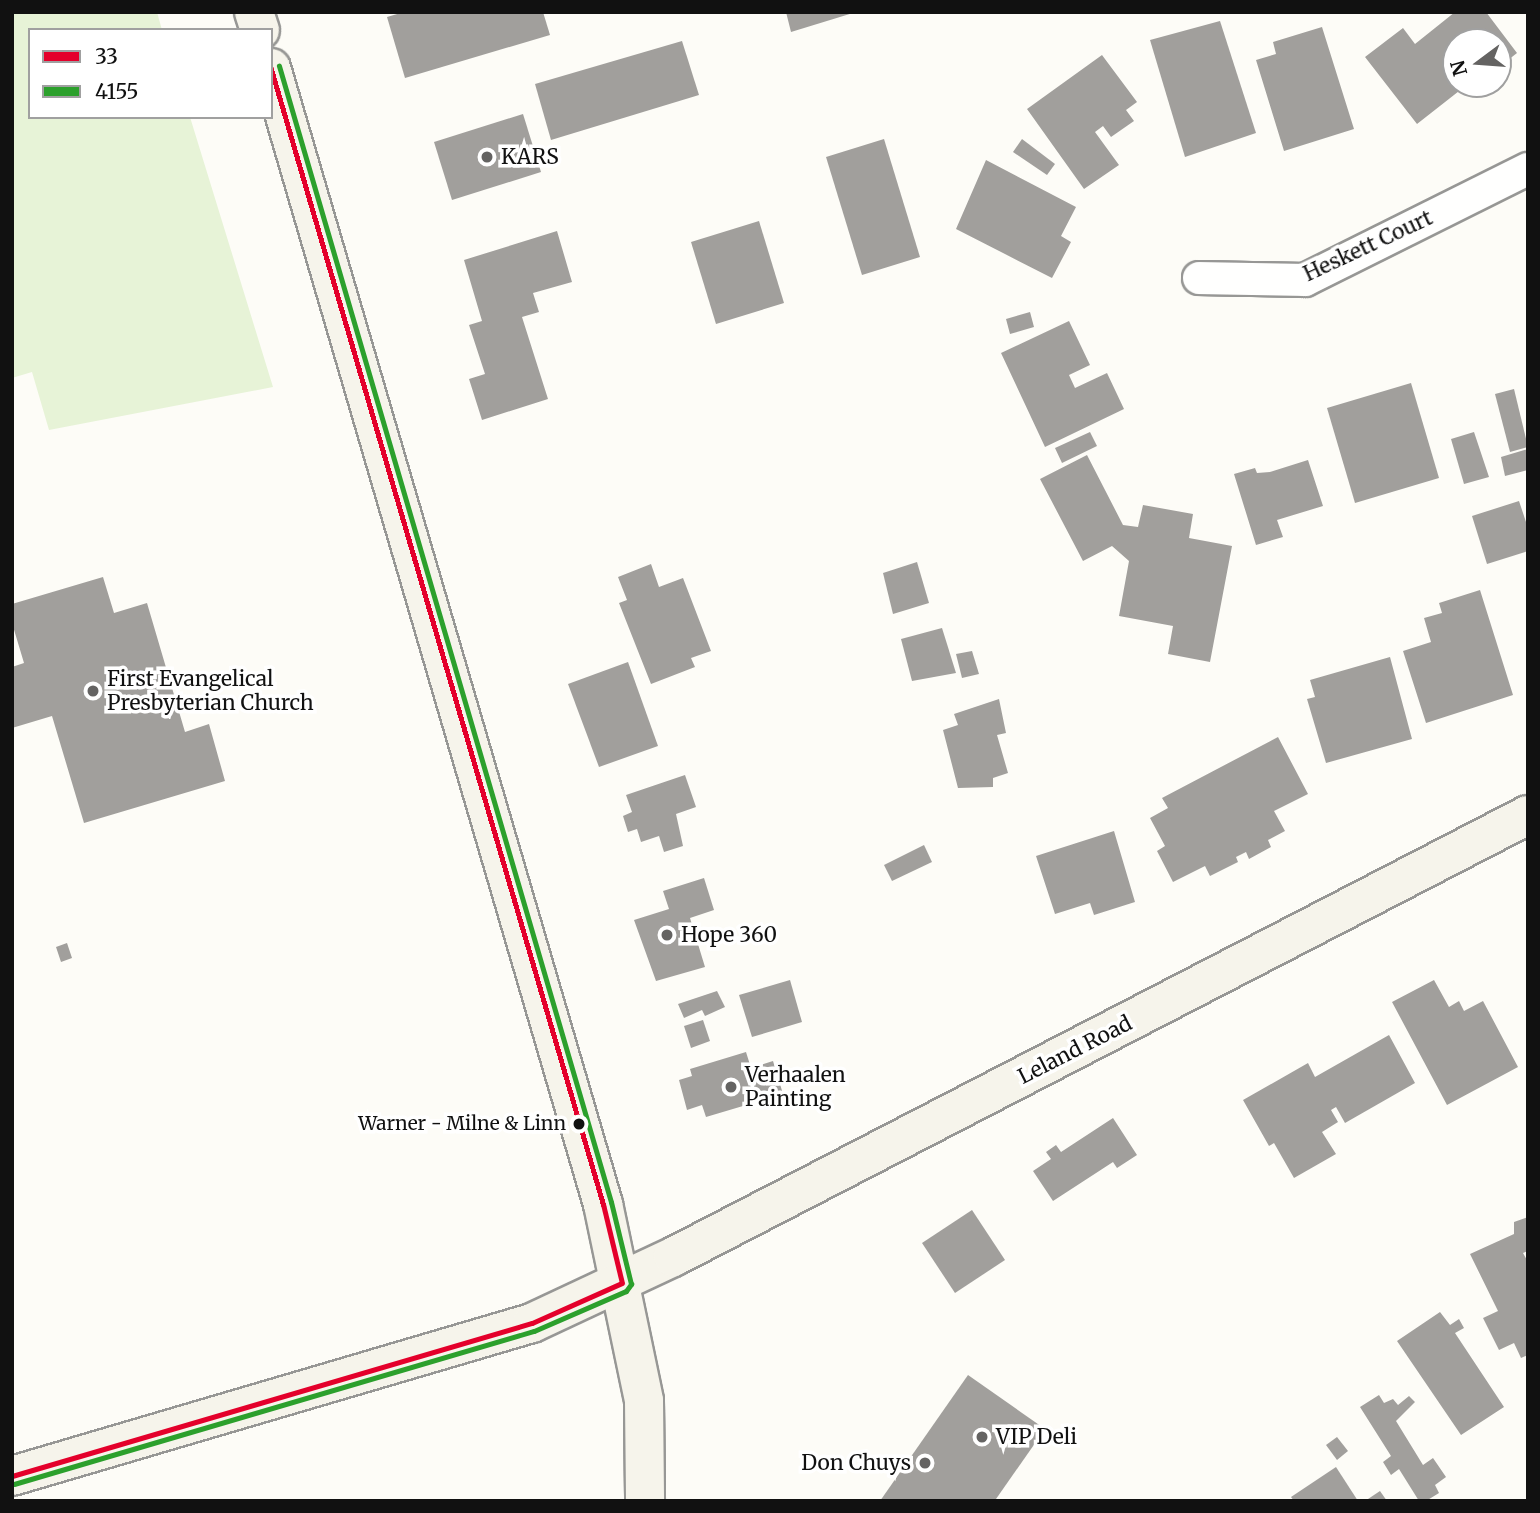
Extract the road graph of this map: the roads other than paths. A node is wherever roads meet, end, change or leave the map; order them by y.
1 (273, 75) edge
2 (1528, 169) edge
3 (1199, 278) dead end
4 (1528, 815) edge
5 (622, 1283) junction
6 (12, 1476) edge
7 (645, 1501) edge

1 - 5 main road
2 - 3 street, Heskett Court
4 - 5 main road, Leland Road
5 - 6 main road, Leland Road
5 - 7 main road

